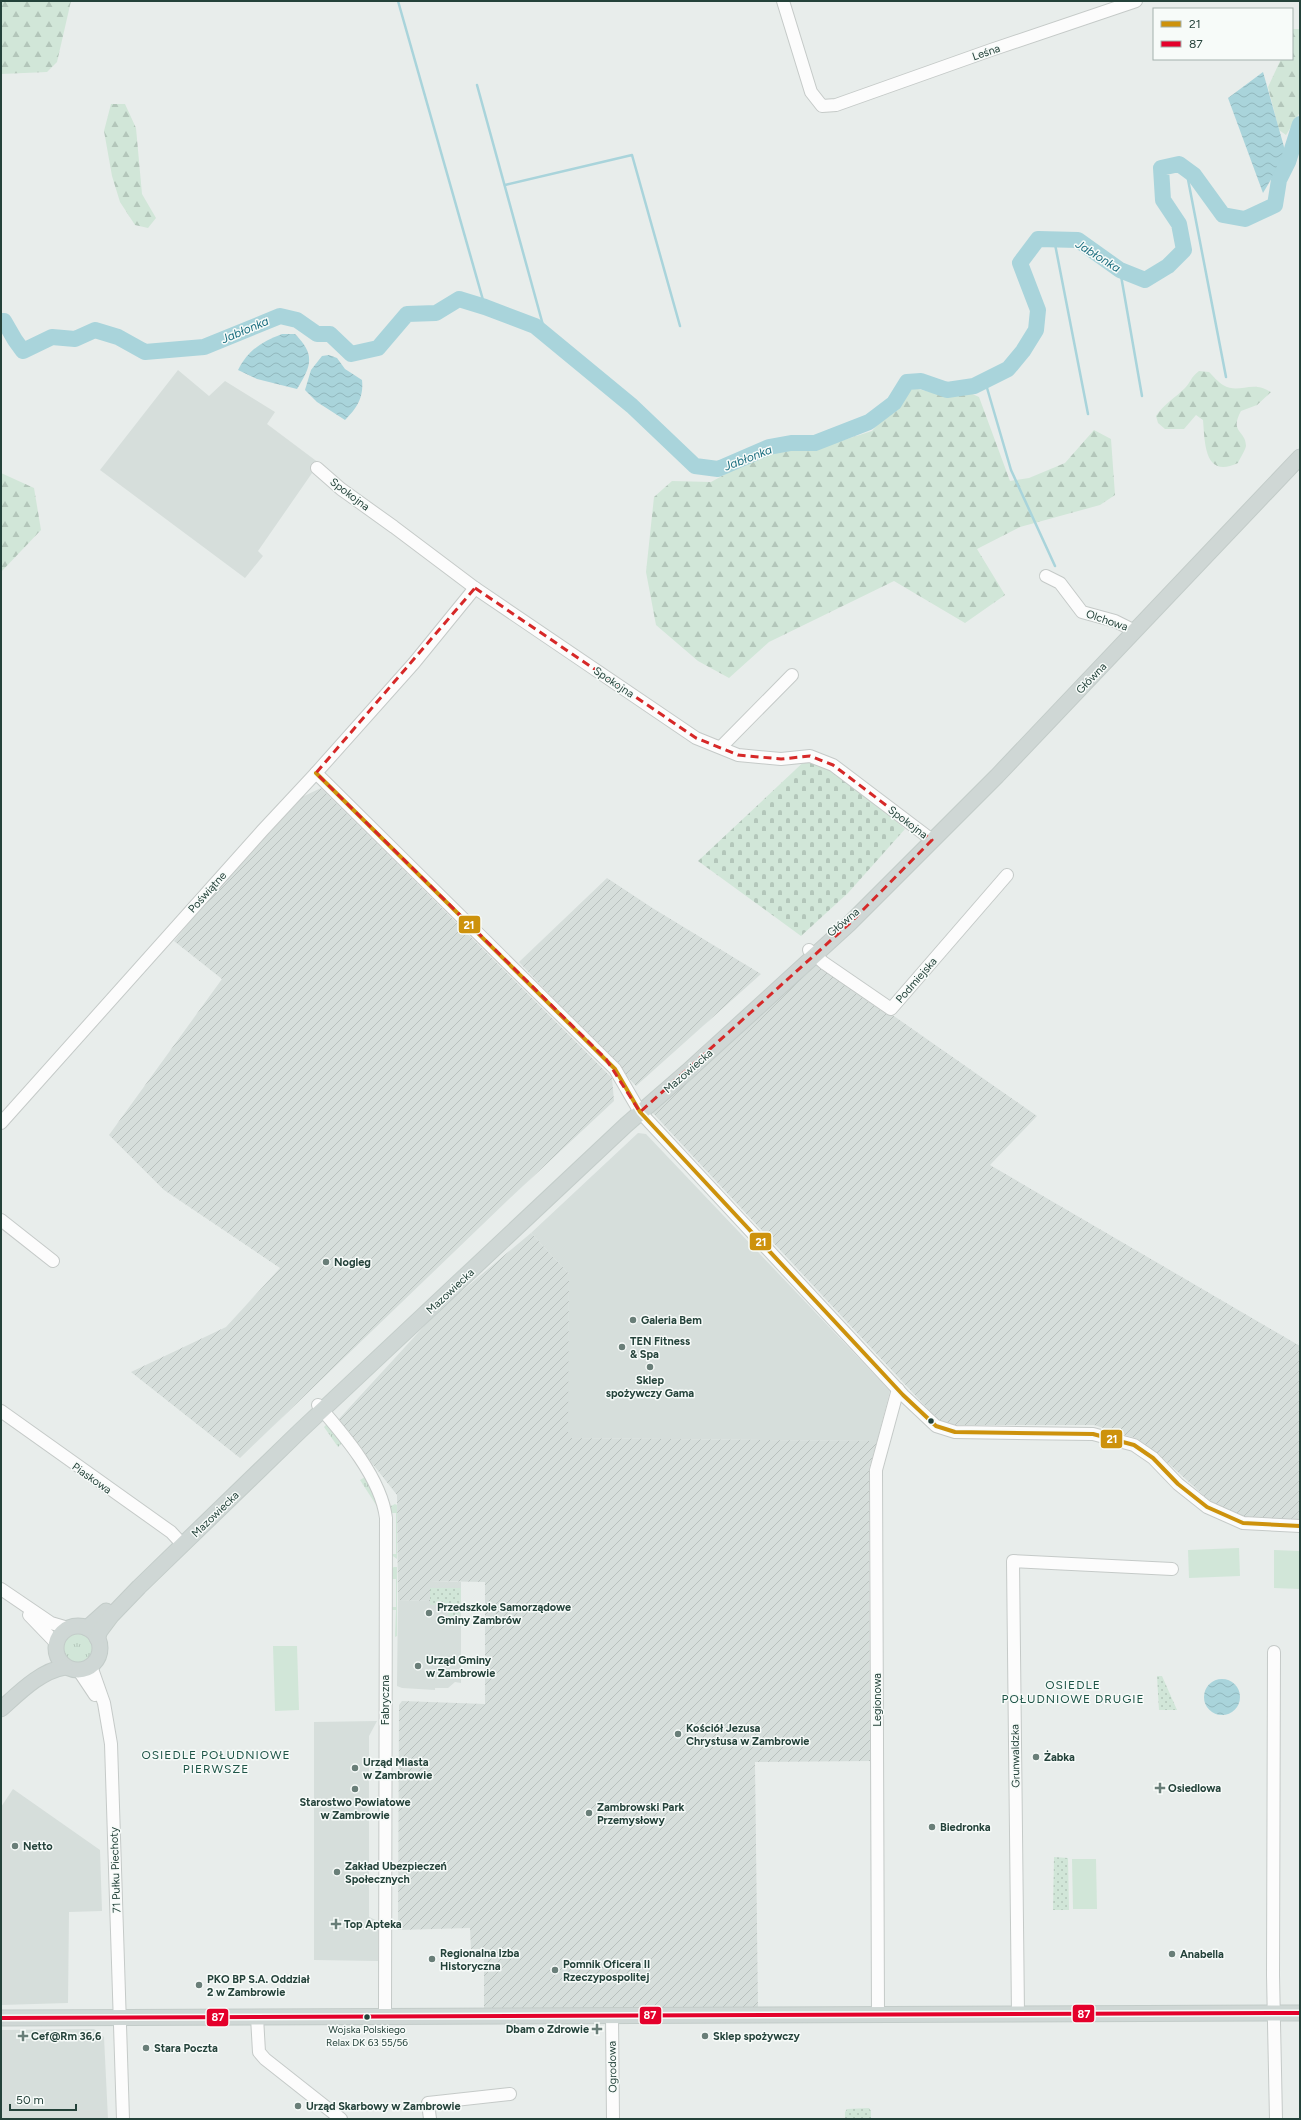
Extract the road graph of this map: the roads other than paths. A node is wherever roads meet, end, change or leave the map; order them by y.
1 (783, 1) edge
2 (1136, 1) edge
3 (1300, 457) edge
4 (317, 468) dead end
5 (1046, 576) dead end
6 (475, 588) junction
7 (1135, 631) junction
8 (792, 675) dead end
9 (721, 747) junction
10 (316, 773) junction
11 (932, 840) junction
12 (1007, 875) dead end
13 (812, 953) junction
14 (638, 1109) junction
15 (1, 1123) edge
16 (1, 1220) edge
17 (53, 1261) dead end
18 (898, 1389) junction
19 (320, 1408) junction
20 (1, 1411) edge
21 (1300, 1526) edge
22 (181, 1542) junction
23 (1172, 1569) dead end
24 (1, 1590) edge
25 (68, 1628) junction
26 (92, 1633) junction
27 (56, 1648) junction
28 (1274, 1652) dead end
29 (78, 1668) junction
30 (1, 1700) edge
31 (1, 1709) edge
32 (1300, 2012) edge
33 (1274, 2013) junction
34 (1018, 2014) junction
35 (878, 2015) junction
36 (257, 2016) junction
37 (385, 2016) junction
38 (612, 2016) junction
39 (119, 2017) junction
40 (1, 2018) edge
41 (510, 2094) dead end
42 (123, 2119) edge
43 (341, 2119) edge
44 (430, 2119) edge
45 (613, 2119) edge
46 (1276, 2119) edge

1 - 2 street, Leśna
3 - 7 main road, Główna
4 - 6 street, Spokojna
5 - 7 street, Olchowa
6 - 9 street, Spokojna
6 - 10 street, Poświątne
7 - 11 main road, Główna
8 - 9 street
9 - 11 street, Spokojna
10 - 14 street
10 - 15 street, Poświątne
11 - 13 main road, Główna
12 - 13 street, Podmiejska
13 - 14 main road, Mazowiecka
14 - 18 street
14 - 19 main road, Mazowiecka
16 - 17 street
18 - 21 street
18 - 35 street, Legionowa
19 - 22 main road, Mazowiecka
19 - 37 street, Fabryczna
20 - 22 street, Piaskowa
22 - 26 main road, Mazowiecka
23 - 34 street, Grunwaldzka
24 - 25 street
24 - 27 street
25 - 26 main road
25 - 27 main road
26 - 29 main road
27 - 29 main road
27 - 30 main road
28 - 33 street
29 - 31 main road
29 - 39 street, 71 Pułku Piechoty
32 - 33 main road
33 - 34 main road
33 - 46 street
34 - 35 main road
35 - 38 main road
36 - 37 main road
36 - 39 main road
36 - 43 street
37 - 38 main road
38 - 45 street, Ogrodowa
39 - 40 main road
39 - 42 street, 71 Pułku Piechoty
41 - 44 street

